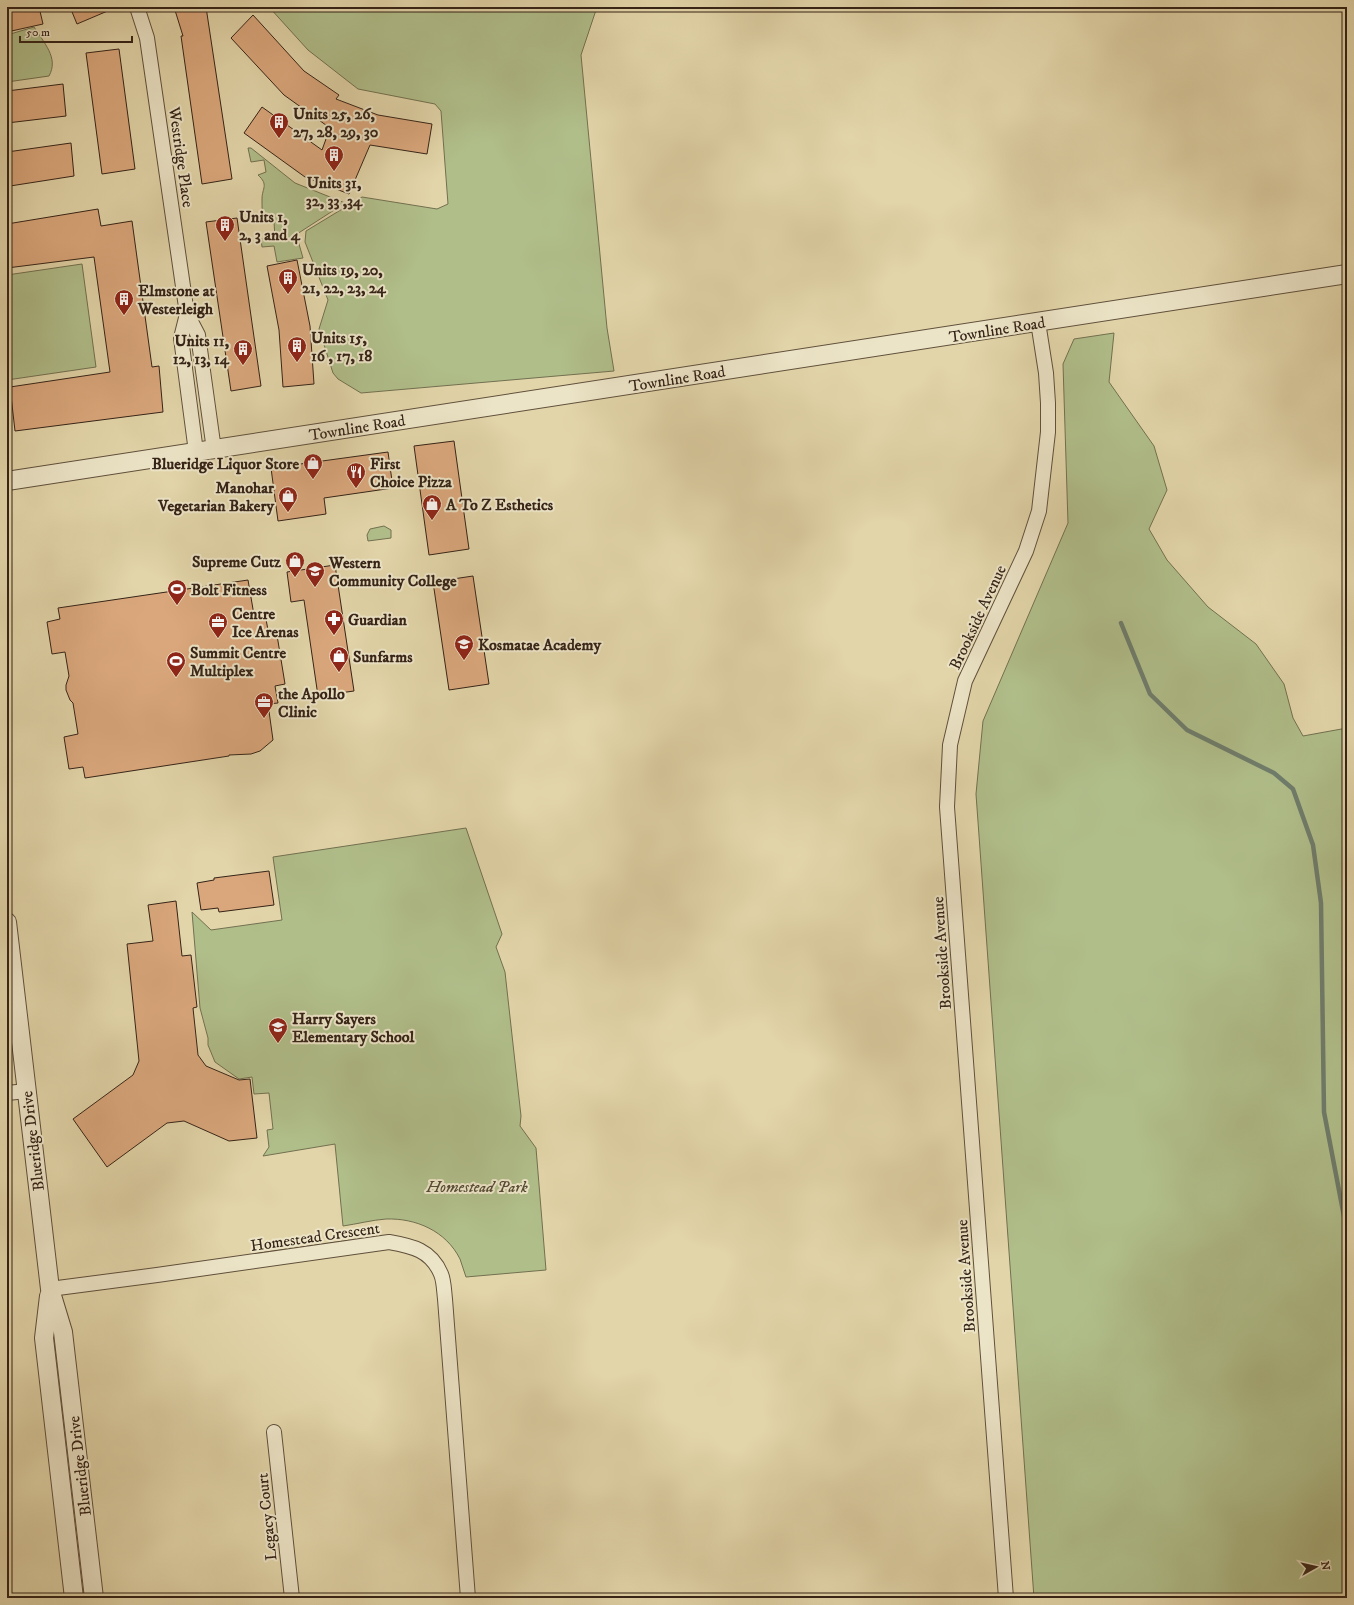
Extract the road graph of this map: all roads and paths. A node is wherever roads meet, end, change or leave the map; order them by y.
1 (137, 7) edge
2 (1347, 274) edge
3 (187, 314) junction
4 (1038, 322) junction
5 (214, 450) junction
6 (196, 452) junction
7 (7, 481) edge
8 (7, 922) edge
9 (27, 1091) junction
10 (7, 1093) edge
11 (50, 1289) junction
12 (274, 1432) dead end
13 (74, 1598) edge
14 (94, 1598) edge
15 (292, 1598) edge
16 (468, 1598) edge
17 (1006, 1598) edge

1 - 3 street, Westridge Place
2 - 4 street, Townline Road
3 - 5 street, Westridge Place
3 - 6 street, Westridge Place
4 - 5 street, Townline Road
4 - 17 street, Brookside Avenue
5 - 6 street, Townline Road
6 - 7 street, Townline Road
8 - 9 street, Blueridge Drive
9 - 10 street
9 - 11 street, Blueridge Drive
11 - 13 street, Blueridge Drive
11 - 14 street, Blueridge Drive
11 - 16 street, Homestead Crescent
12 - 15 street, Legacy Court

